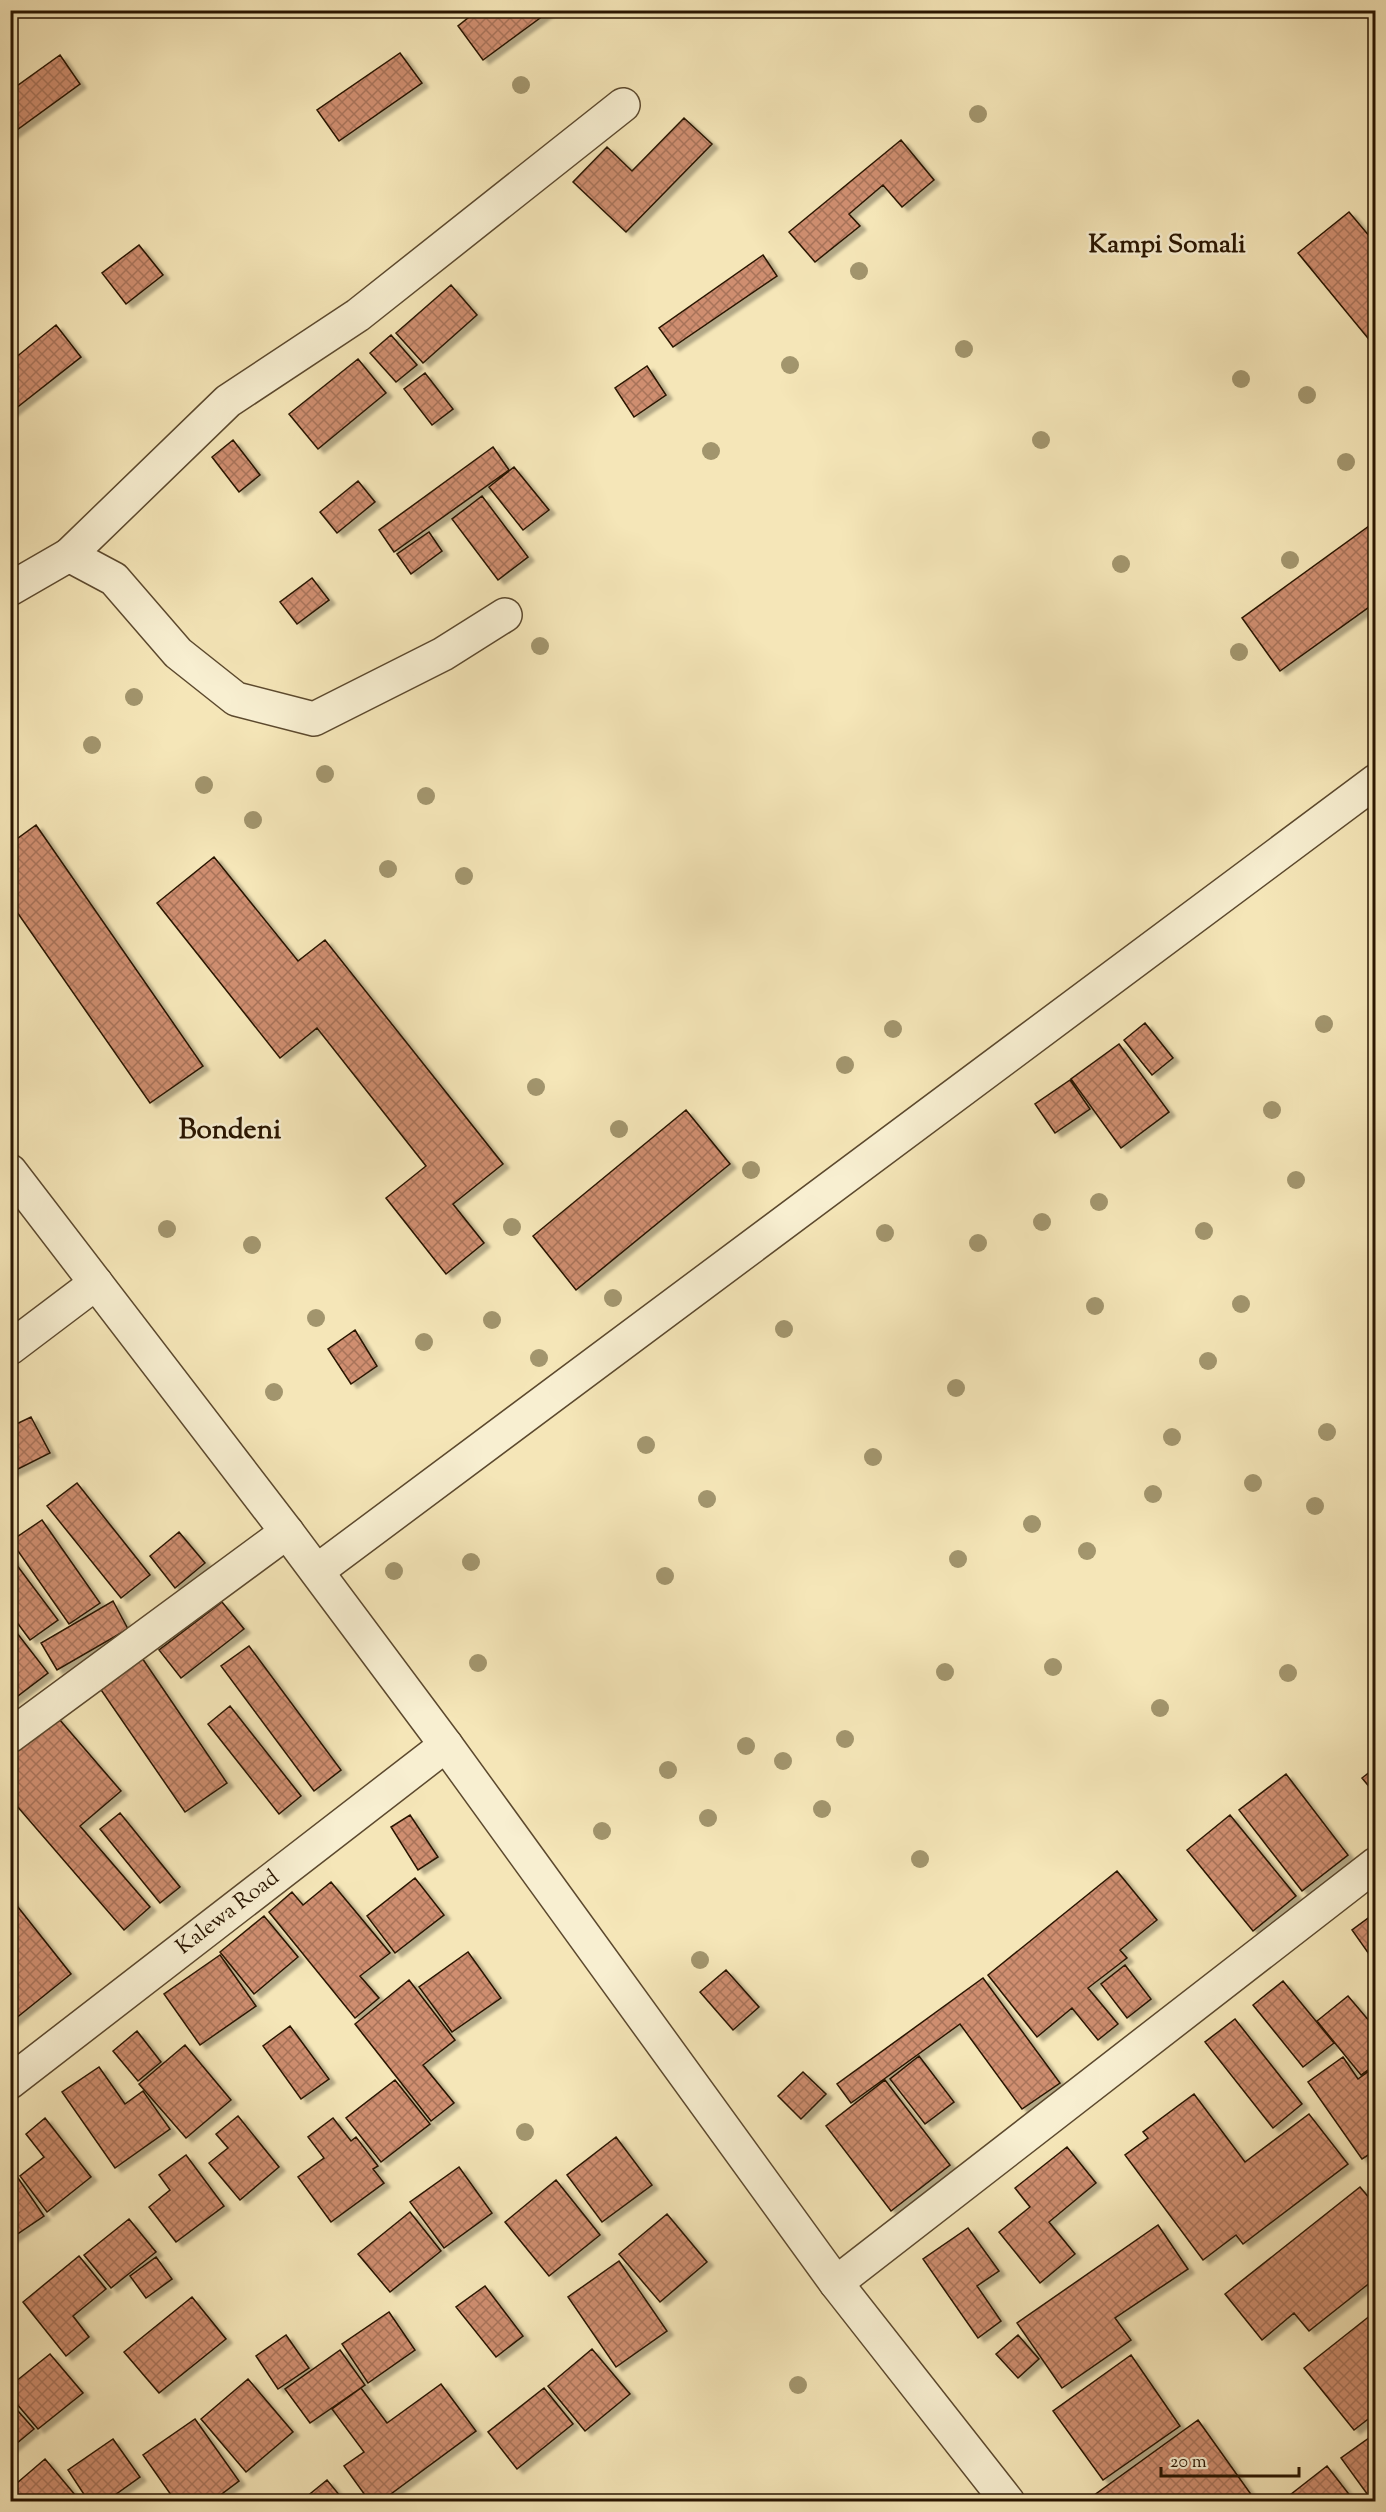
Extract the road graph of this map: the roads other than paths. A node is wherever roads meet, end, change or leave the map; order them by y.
1 (623, 105) dead end
2 (69, 555) junction
3 (10, 589) edge
4 (505, 615) dead end
5 (1376, 781) edge
6 (10, 1170) edge
7 (96, 1283) junction
8 (10, 1348) edge
9 (287, 1532) junction
10 (317, 1571) junction
11 (10, 1736) edge
12 (446, 1745) junction
13 (1376, 1864) edge
14 (10, 2082) edge
15 (836, 2283) junction
16 (1008, 2502) edge

1 - 2 street
2 - 3 street
2 - 4 street
5 - 10 street
6 - 7 street
7 - 8 street
7 - 9 street
9 - 10 street
9 - 11 street
10 - 12 street
12 - 14 street, Kalewa Road
12 - 15 street
13 - 15 street
15 - 16 street

